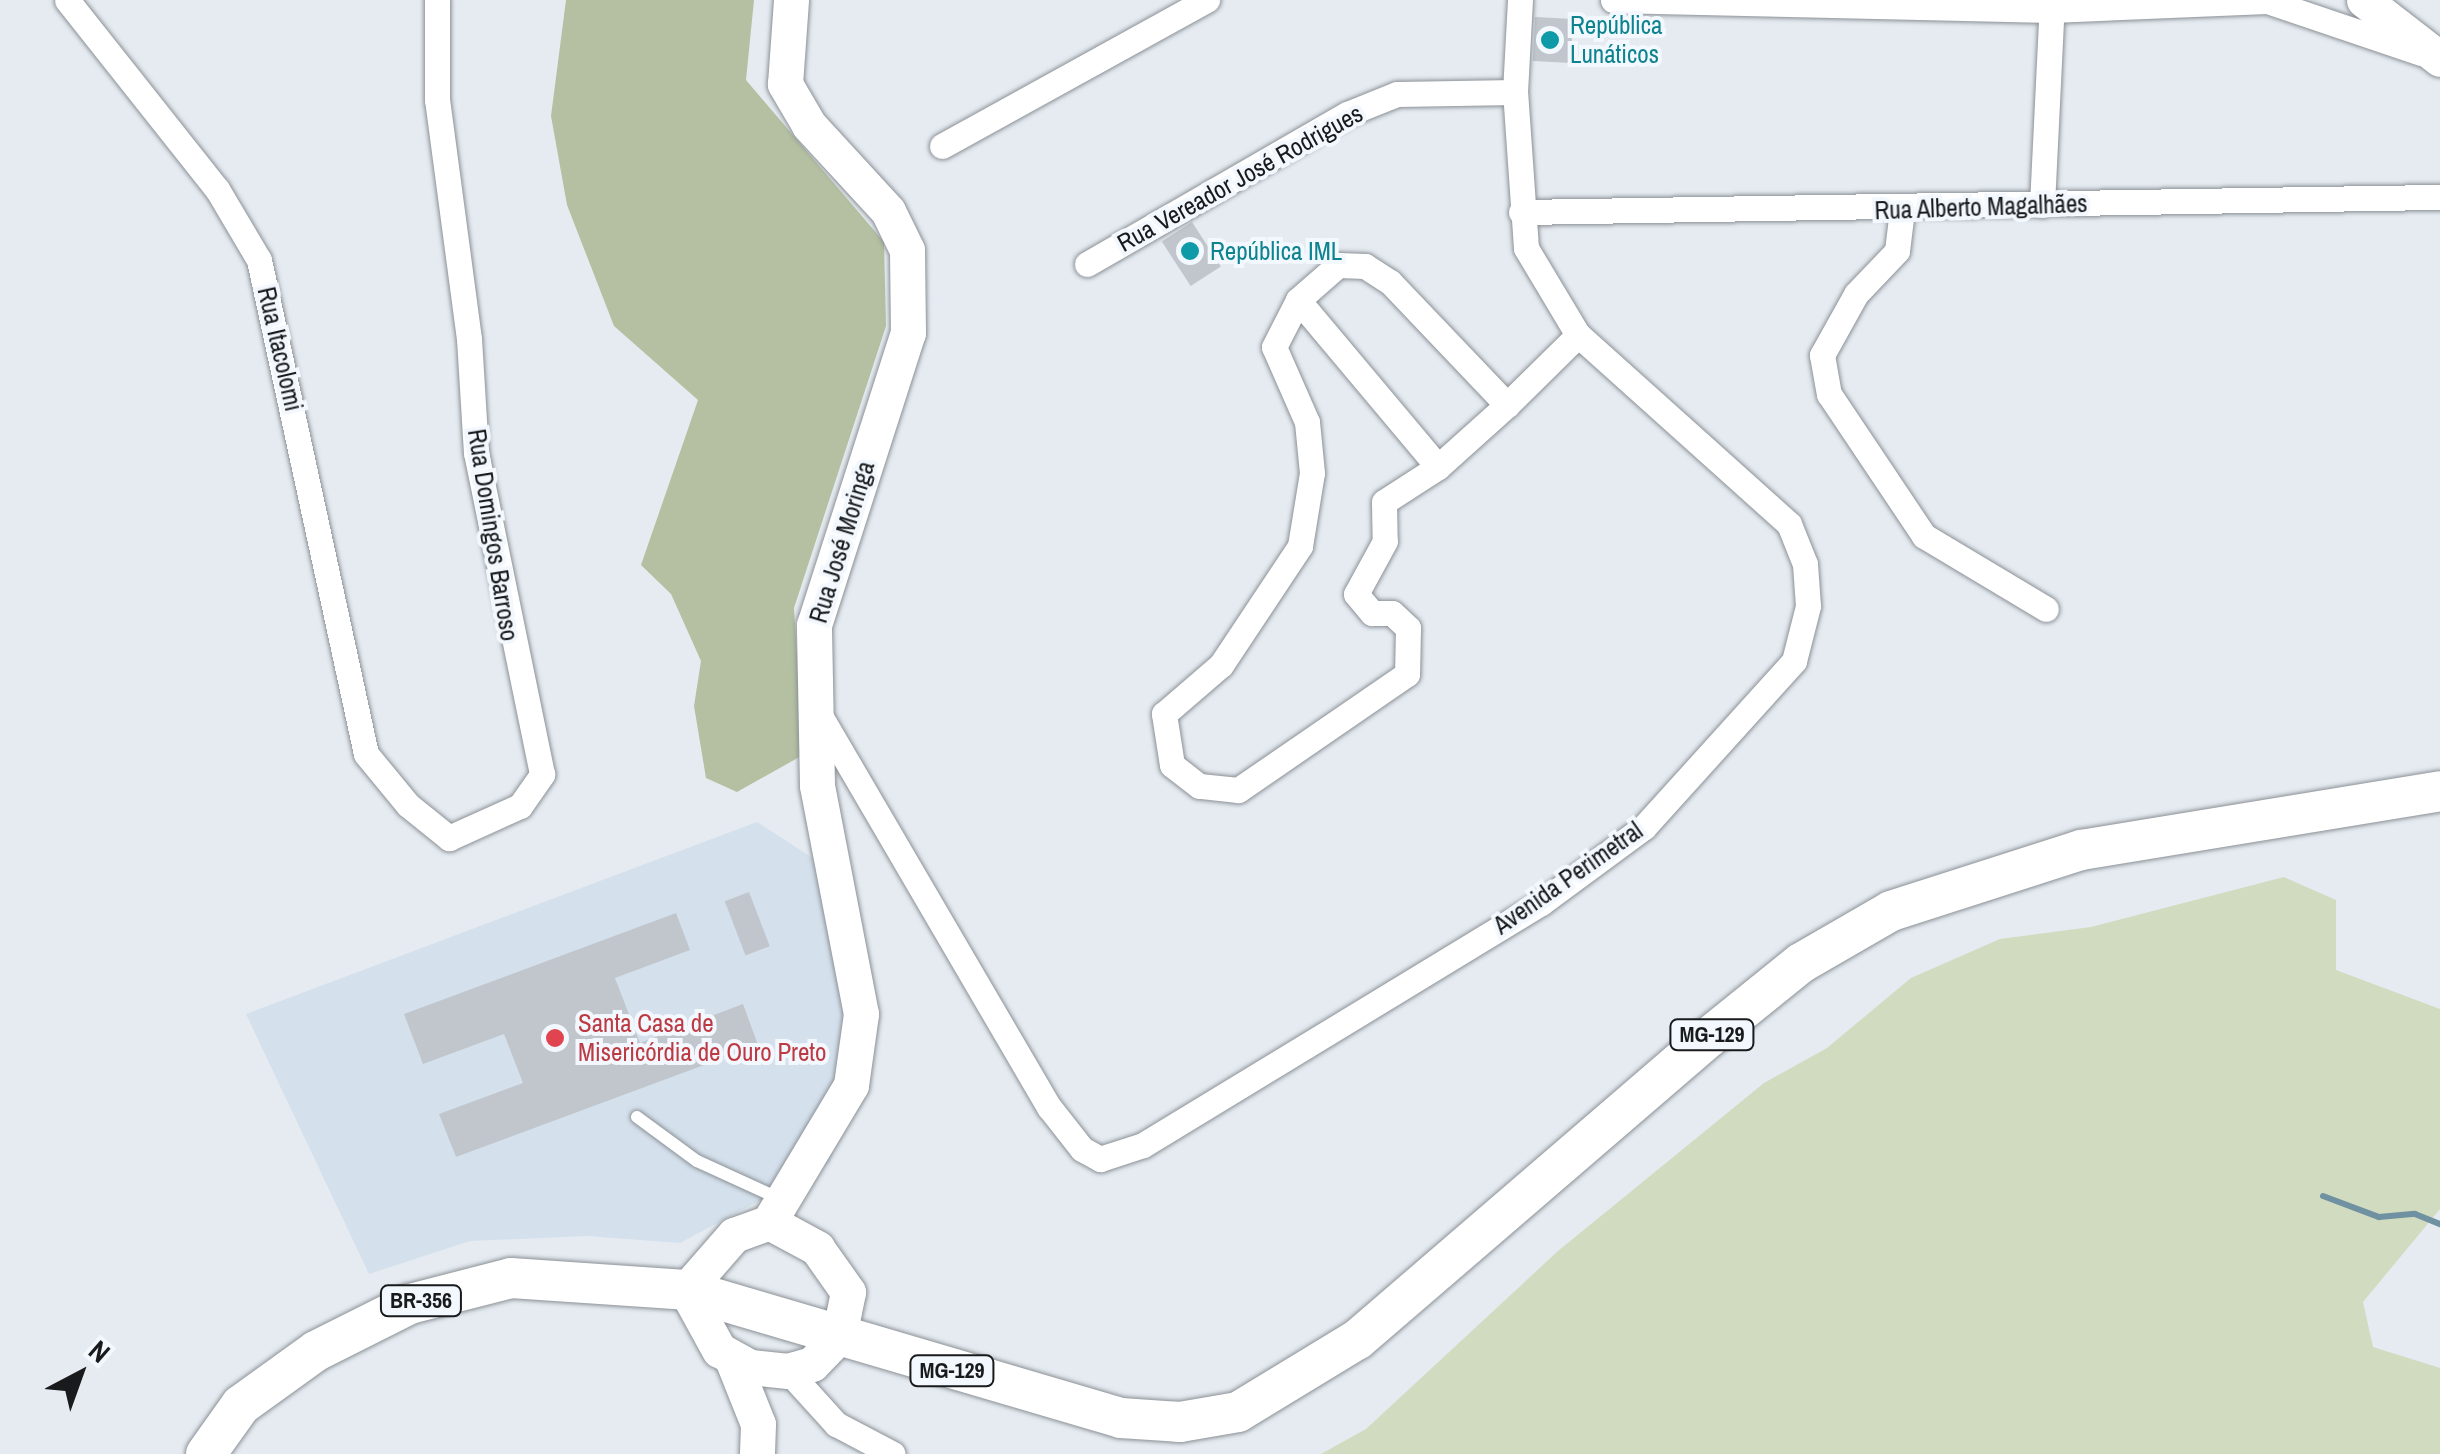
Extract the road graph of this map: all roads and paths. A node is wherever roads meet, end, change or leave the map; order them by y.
1 (67, 0) edge
2 (437, 0) edge
3 (791, 0) edge
4 (1206, 0) edge
5 (1520, 0) edge
6 (1612, 0) edge
7 (2364, 0) edge
8 (2051, 5) edge
9 (2440, 59) edge
10 (1515, 92) junction
11 (942, 146) dead end
12 (2440, 197) edge
13 (2042, 205) junction
14 (1902, 210) junction
15 (1522, 212) junction
16 (1087, 264) dead end
17 (1298, 300) junction
18 (1578, 335) junction
19 (1507, 405) junction
20 (1438, 467) junction
21 (2046, 609) dead end
22 (812, 702) junction
23 (366, 754) joint
24 (2440, 791) edge
25 (637, 1117) dead end
26 (773, 1210) junction
27 (686, 1290) junction
28 (839, 1336) junction
29 (732, 1359) junction
30 (788, 1371) junction
31 (758, 1439) edge
32 (206, 1454) edge
33 (893, 1454) edge

1 - 23 street, Rua Itacolomi
2 - 23 street, Rua Domingos Barroso
3 - 22 street, Rua José Moringa
4 - 11 street
5 - 10 street, Avenida Perimetral
6 - 8 street
7 - 9 street
8 - 9 street
8 - 13 street
10 - 15 street, Avenida Perimetral
10 - 16 street, Rua Vereador José Rodrigues
12 - 13 street, Rua Alberto Magalhães
13 - 14 street, Rua Alberto Magalhães
14 - 15 street, Rua Alberto Magalhães
14 - 21 street
15 - 18 street, Avenida Perimetral
17 - 19 street
17 - 20 street
17 - 20 street
18 - 19 street
18 - 22 street, Avenida Perimetral
19 - 20 street
22 - 26 street, Rua José Moringa
24 - 28 main road, MG-129
25 - 26 lane
26 - 27 street
26 - 28 street
27 - 28 main road, MG-129
27 - 29 street
27 - 32 main road, BR-356
28 - 30 street
29 - 30 street
29 - 31 street
30 - 31 street
30 - 33 street

